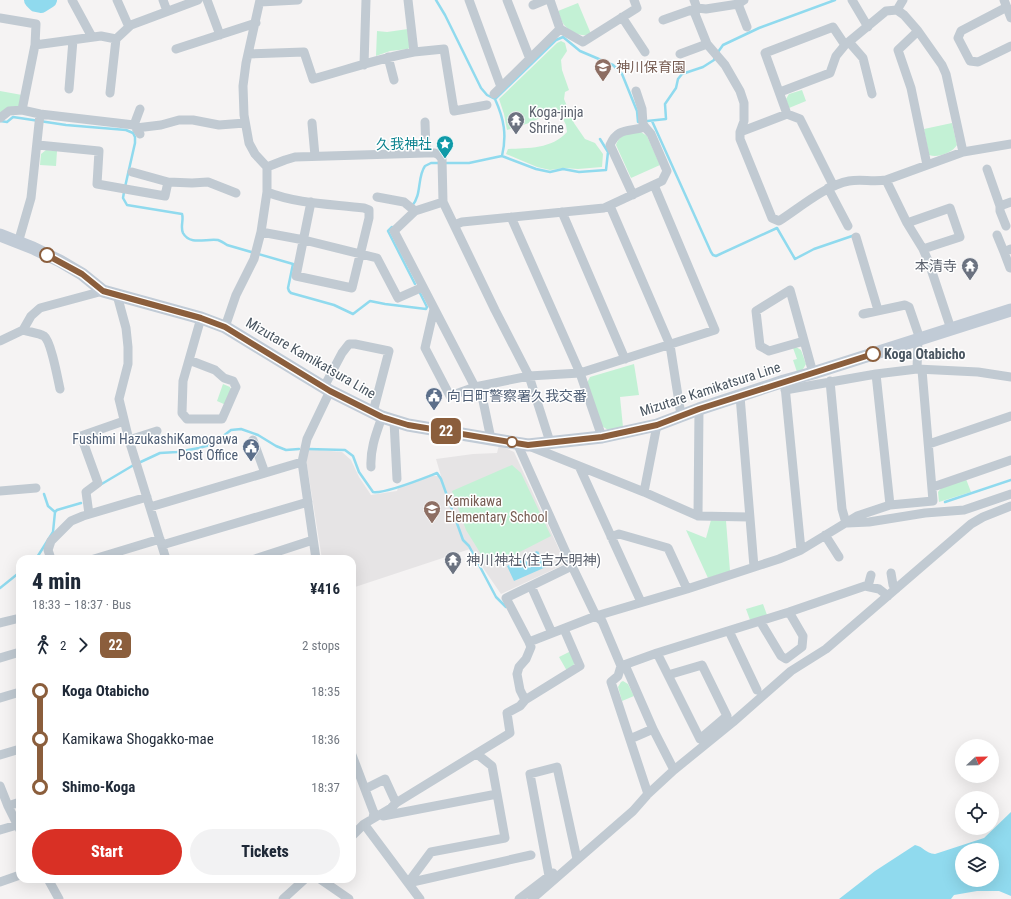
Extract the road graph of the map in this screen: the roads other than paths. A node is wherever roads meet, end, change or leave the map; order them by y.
1 (72, 0) edge
2 (117, 0) edge
3 (163, 0) edge
4 (198, 0) edge
5 (206, 0) edge
6 (298, 0) edge
7 (366, 0) edge
8 (408, 0) edge
9 (470, 0) edge
10 (507, 0) edge
11 (545, 0) edge
12 (550, 0) edge
13 (634, 0) edge
14 (852, 0) edge
15 (903, 0) edge
16 (260, 1) edge
17 (742, 1) edge
18 (1005, 3) edge
19 (696, 4) edge
20 (533, 5) dead end
21 (897, 10) junction
22 (167, 11) junction
23 (622, 17) junction
24 (0, 18) edge
25 (1011, 18) edge
26 (663, 20) dead end
27 (256, 22) junction
28 (868, 26) junction
29 (129, 27) junction
30 (747, 27) dead end
31 (560, 29) junction
32 (918, 31) junction
33 (220, 35) junction
34 (92, 37) junction
35 (116, 39) junction
36 (73, 40) junction
37 (707, 44) junction
38 (847, 44) junction
39 (35, 45) junction
40 (1011, 46) edge
41 (176, 49) dead end
42 (414, 52) junction
43 (645, 52) dead end
44 (248, 54) junction
45 (680, 54) dead end
46 (388, 57) junction
47 (530, 59) junction
48 (364, 65) junction
49 (394, 80) dead end
50 (501, 87) junction
51 (69, 89) dead end
52 (636, 91) dead end
53 (780, 92) junction
54 (110, 94) dead end
55 (494, 94) dead end
56 (872, 94) dead end
57 (487, 105) dead end
58 (140, 109) dead end
59 (22, 110) junction
60 (787, 114) junction
61 (0, 118) edge
62 (40, 119) junction
63 (425, 122) dead end
64 (245, 123) junction
65 (312, 123) dead end
66 (643, 123) junction
67 (137, 129) junction
68 (740, 132) junction
69 (38, 144) junction
70 (1011, 144) edge
71 (963, 152) junction
72 (426, 153) junction
73 (315, 156) junction
74 (927, 165) junction
75 (267, 167) junction
76 (987, 169) dead end
77 (132, 172) dead end
78 (886, 180) junction
79 (168, 182) junction
80 (654, 185) junction
81 (831, 187) junction
82 (267, 192) junction
83 (236, 193) dead end
84 (633, 195) junction
85 (377, 197) dead end
86 (311, 202) junction
87 (443, 202) junction
88 (1011, 202) edge
89 (610, 206) junction
90 (1000, 206) junction
91 (412, 209) junction
92 (562, 212) junction
93 (511, 217) junction
94 (907, 223) junction
95 (454, 225) junction
96 (848, 226) dead end
97 (1006, 226) dead end
98 (262, 232) junction
99 (0, 235) edge
100 (997, 235) dead end
101 (856, 237) dead end
102 (304, 240) junction
103 (18, 243) junction
104 (923, 249) junction
105 (1007, 251) edge
106 (360, 253) junction
107 (1010, 268) edge
108 (423, 287) junction
109 (103, 291) junction
110 (117, 295) junction
111 (434, 309) junction
112 (878, 310) junction
113 (1011, 310) edge
114 (863, 314) dead end
115 (201, 318) junction
116 (225, 327) junction
117 (951, 329) junction
118 (23, 330) junction
119 (919, 339) junction
120 (0, 341) edge
121 (804, 341) junction
122 (670, 344) junction
123 (625, 359) junction
124 (189, 360) junction
125 (920, 369) junction
126 (580, 373) junction
127 (813, 373) junction
128 (876, 374) junction
129 (529, 376) junction
130 (1011, 376) edge
131 (830, 382) junction
132 (785, 386) junction
133 (475, 387) junction
134 (60, 389) dead end
135 (327, 389) junction
136 (740, 396) junction
137 (699, 409) junction
138 (377, 414) junction
139 (681, 415) junction
140 (1011, 416) edge
141 (124, 421) junction
142 (394, 421) junction
143 (657, 425) junction
144 (157, 431) dead end
145 (602, 437) junction
146 (491, 439) junction
147 (129, 440) junction
148 (253, 440) dead end
149 (550, 442) junction
150 (523, 444) junction
151 (929, 444) junction
152 (1011, 460) edge
153 (302, 462) junction
154 (579, 466) junction
155 (371, 467) dead end
156 (265, 473) junction
157 (397, 479) dead end
158 (933, 487) junction
159 (36, 488) dead end
160 (0, 492) edge
161 (644, 492) junction
162 (1011, 494) edge
163 (147, 497) junction
164 (308, 502) junction
165 (890, 506) junction
166 (1011, 506) edge
167 (150, 507) junction
168 (964, 510) junction
169 (89, 514) junction
170 (698, 516) junction
171 (749, 517) junction
172 (846, 524) junction
173 (971, 524) junction
174 (825, 535) junction
175 (611, 537) junction
176 (313, 540) junction
177 (161, 542) junction
178 (801, 550) junction
179 (50, 555) edge
180 (110, 555) edge
181 (165, 555) edge
182 (267, 555) edge
183 (315, 555) edge
184 (839, 557) dead end
185 (572, 566) junction
186 (754, 567) junction
187 (891, 573) dead end
188 (871, 575) dead end
189 (531, 586) junction
190 (868, 586) junction
191 (686, 589) junction
192 (896, 589) junction
193 (888, 596) junction
194 (641, 602) junction
195 (789, 612) junction
196 (596, 616) junction
197 (16, 619) edge
198 (760, 620) junction
199 (0, 623) edge
200 (564, 629) junction
201 (729, 631) junction
202 (552, 633) junction
203 (529, 642) junction
204 (802, 646) junction
205 (16, 653) edge
206 (657, 653) junction
207 (0, 658) edge
208 (812, 658) junction
209 (623, 665) junction
210 (668, 675) junction
211 (757, 690) dead end
212 (16, 693) edge
213 (0, 698) edge
214 (525, 700) junction
215 (730, 719) junction
216 (653, 729) junction
217 (630, 739) junction
218 (16, 750) edge
219 (477, 754) junction
220 (0, 755) edge
221 (356, 765) edge
222 (674, 770) junction
223 (0, 786) edge
224 (365, 789) junction
225 (497, 794) junction
226 (648, 794) junction
227 (16, 803) edge
228 (396, 803) junction
229 (8, 806) junction
230 (375, 817) junction
231 (16, 822) edge
232 (364, 824) junction
233 (16, 828) edge
234 (0, 830) edge
235 (356, 832) edge
236 (531, 855) dead end
237 (577, 859) junction
238 (16, 876) edge
239 (548, 876) junction
240 (0, 882) edge
241 (50, 883) edge
242 (301, 883) edge
243 (326, 883) edge
244 (408, 883) junction
245 (59, 899) edge
246 (283, 899) edge
247 (349, 899) edge
248 (420, 899) edge
249 (519, 899) edge
250 (532, 899) edge

1 - 34 street
2 - 29 street
3 - 22 street
4 - 22 street
5 - 33 street
6 - 16 street
7 - 48 street
8 - 42 street
9 - 50 street
10 - 47 street
11 - 20 street
12 - 31 street
13 - 23 street
14 - 28 street
15 - 21 street
16 - 27 street
17 - 19 street
17 - 30 street
18 - 25 street
18 - 40 street
19 - 26 street
19 - 37 street
21 - 28 street
21 - 32 street
22 - 29 street
23 - 31 street
23 - 43 street
24 - 39 street
27 - 33 street
27 - 44 street
28 - 38 street
29 - 35 street
31 - 47 street
32 - 71 street
32 - 74 street
33 - 41 street
34 - 35 street
34 - 36 street
35 - 54 street
36 - 39 street
36 - 51 street
37 - 45 street
37 - 68 street
38 - 53 street
38 - 53 street
38 - 56 street
39 - 59 street
42 - 46 street
42 - 57 street
44 - 48 street
44 - 64 street
46 - 48 street
46 - 49 street
47 - 50 street
50 - 55 street
52 - 66 street
53 - 60 street
58 - 67 street
59 - 61 street
59 - 62 street
60 - 68 street
60 - 81 street
62 - 67 street
62 - 69 street
63 - 72 street
64 - 67 street
64 - 75 street
65 - 73 street
66 - 80 street
66 - 84 street
68 - 81 street
69 - 79 street
69 - 103 street
70 - 71 street
71 - 74 street
72 - 73 street
72 - 87 street
73 - 75 street
74 - 78 street
75 - 82 street
76 - 90 street
77 - 79 street
78 - 81 street
78 - 94 street
79 - 83 street
80 - 84 street
80 - 122 street
81 - 96 street
82 - 86 street
82 - 98 street
84 - 89 street
85 - 91 street
86 - 102 street
86 - 106 street
87 - 91 street
87 - 95 street
88 - 90 street
89 - 92 street
89 - 122 street
90 - 97 street
91 - 108 street
92 - 93 street
92 - 123 street
93 - 95 street
93 - 126 street
94 - 104 street
94 - 104 street
95 - 129 street
98 - 102 street
98 - 116 street
99 - 103 main road, Mizutare Kamikatsura Line
100 - 105 street
101 - 112 street
102 - 106 street
102 - 106 street
103 - 109 main road, Mizutare Kamikatsura Line
104 - 117 street
105 - 107 street
106 - 108 street
108 - 111 street
109 - 110 main road, Mizutare Kamikatsura Line
109 - 118 street
110 - 115 main road, Mizutare Kamikatsura Line
110 - 141 street
111 - 133 street
111 - 133 street
112 - 114 street
112 - 119 street
113 - 117 main road, Mizutare Kamikatsura Line
115 - 116 main road, Mizutare Kamikatsura Line
115 - 124 street
116 - 135 main road, Mizutare Kamikatsura Line
117 - 119 main road, Mizutare Kamikatsura Line
118 - 120 street
118 - 134 street
119 - 125 street
119 - 127 main road, Mizutare Kamikatsura Line
121 - 121 street
121 - 127 street
122 - 123 street
122 - 139 street
123 - 126 street
124 - 124 street
125 - 128 street
125 - 130 street
125 - 151 street
126 - 129 street
126 - 145 street
127 - 132 main road, Mizutare Kamikatsura Line
128 - 131 street
128 - 165 street
129 - 133 street
129 - 149 street
131 - 132 street
131 - 172 street
132 - 136 main road, Mizutare Kamikatsura Line
132 - 178 street
133 - 146 street
135 - 138 main road, Mizutare Kamikatsura Line
135 - 138 street
135 - 153 street
136 - 137 main road, Mizutare Kamikatsura Line
136 - 171 street
137 - 139 main road, Mizutare Kamikatsura Line
137 - 170 street
138 - 142 main road, Mizutare Kamikatsura Line
138 - 155 street
139 - 143 main road, Mizutare Kamikatsura Line
140 - 151 street
141 - 147 street
141 - 169 street
142 - 146 main road, Mizutare Kamikatsura Line
142 - 157 street
143 - 145 main road, Mizutare Kamikatsura Line
143 - 161 street
144 - 147 street
145 - 149 main road, Mizutare Kamikatsura Line
146 - 150 main road, Mizutare Kamikatsura Line
147 - 163 street
148 - 156 street
149 - 150 main road, Mizutare Kamikatsura Line
150 - 154 street
150 - 185 street
151 - 158 street
152 - 158 street
153 - 156 street
153 - 164 street
154 - 161 street
154 - 175 street
156 - 167 street
158 - 165 street
159 - 160 street
161 - 170 street
162 - 168 street
163 - 167 street
163 - 169 street
164 - 176 street
164 - 177 street
165 - 172 street
166 - 173 street
167 - 177 street
168 - 172 street
168 - 173 street
169 - 179 street
170 - 171 street
171 - 186 street
172 - 174 street
173 - 192 street
174 - 178 street
174 - 184 street
175 - 191 street
175 - 194 street
176 - 182 street
176 - 183 street
177 - 180 street
177 - 181 street
178 - 186 street
185 - 189 street
185 - 196 street
186 - 191 street
187 - 192 street
188 - 190 street
189 - 202 street
189 - 203 street
190 - 193 street
190 - 195 street
191 - 194 street
192 - 193 street
193 - 208 street
194 - 196 street
195 - 198 street
195 - 204 street
196 - 200 street
196 - 209 street
197 - 199 street
198 - 201 street
198 - 204 street
200 - 202 street
200 - 214 street
201 - 206 street
201 - 211 street
202 - 203 street
203 - 214 street
204 - 208 street
205 - 207 street
206 - 209 street
206 - 210 street
208 - 215 street
209 - 216 street
209 - 217 street
210 - 215 street
210 - 215 street
212 - 213 street
214 - 219 street
215 - 222 street
216 - 217 street
216 - 222 street
217 - 226 street
218 - 220 street
219 - 225 street
219 - 228 street
221 - 224 street
222 - 226 street
223 - 229 street
224 - 228 street
224 - 230 street
225 - 230 street
225 - 244 street
226 - 237 street
227 - 229 street
228 - 230 street
229 - 231 street
230 - 232 street
232 - 235 street
232 - 244 street
233 - 234 street
236 - 244 street
237 - 239 street
237 - 239 street
237 - 250 street
238 - 240 street
239 - 249 street
241 - 245 street
242 - 246 street
243 - 247 street
244 - 248 street

